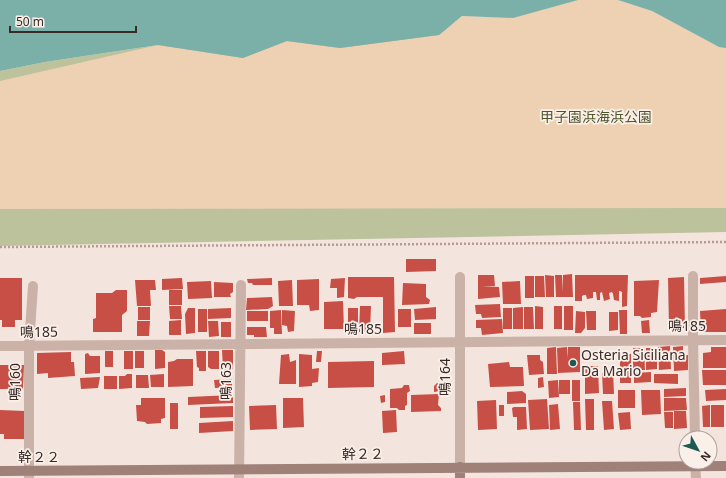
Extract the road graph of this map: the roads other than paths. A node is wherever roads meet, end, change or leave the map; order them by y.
1 (694, 276) dead end
2 (460, 277) dead end
3 (241, 285) dead end
4 (33, 286) dead end
5 (693, 340) junction
6 (726, 340) edge
7 (459, 343) junction
8 (240, 344) junction
9 (0, 346) edge
10 (29, 346) junction
11 (695, 430) edge
12 (678, 464) edge
13 (460, 467) junction
14 (0, 471) edge
15 (29, 474) edge
16 (239, 474) edge
17 (460, 478) edge

1 - 5 street
2 - 7 street, 鳴164
3 - 8 street, 鳴163
4 - 10 street, 鳴160
5 - 6 street, 鳴185
5 - 7 street, 鳴185
5 - 11 street
7 - 8 street, 鳴185
7 - 13 street, 鳴164
8 - 10 street, 鳴185
8 - 16 street, 鳴163
9 - 10 street, 鳴185
10 - 15 street, 鳴160
12 - 13 street, 幹２２
13 - 16 street, 幹２２
13 - 17 street, 鳴164
14 - 15 street, 幹２２
15 - 16 street, 幹２２

